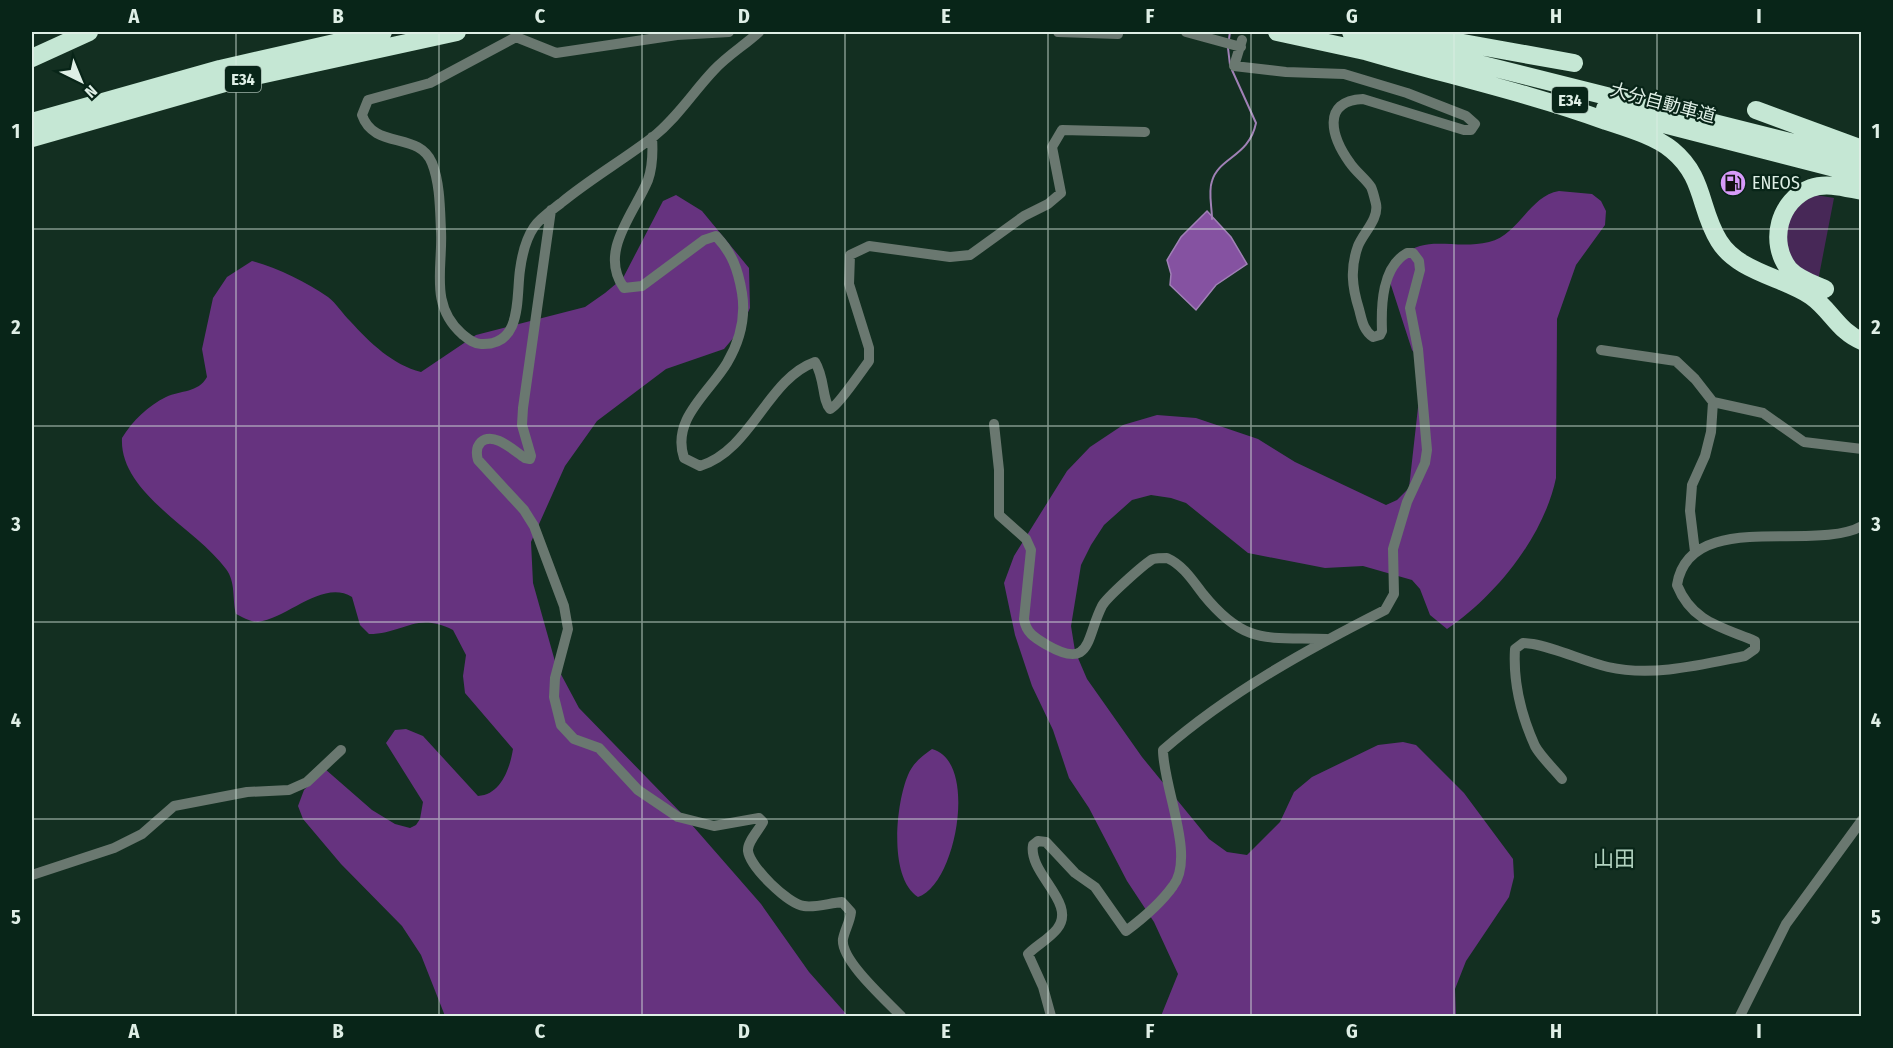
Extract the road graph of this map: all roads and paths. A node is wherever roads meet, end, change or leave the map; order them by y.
1 (89, 32) edge
2 (382, 32) edge
3 (456, 32) edge
4 (729, 32) edge
5 (759, 32) edge
6 (1058, 32) edge
7 (1186, 32) edge
8 (1277, 32) edge
9 (1351, 32) edge
10 (1398, 32) edge
11 (516, 34) edge
12 (1118, 34) dead end
13 (1362, 50) junction
14 (32, 58) edge
15 (1574, 63) dead end
16 (1756, 110) dead end
17 (32, 122) edge
18 (1145, 132) dead end
19 (652, 137) junction
20 (32, 138) edge
21 (1862, 149) edge
22 (1862, 160) edge
23 (1862, 175) edge
24 (1862, 190) edge
25 (552, 210) junction
26 (1825, 289) dead end
27 (1862, 341) edge
28 (1601, 351) dead end
29 (1713, 402) junction
30 (994, 424) dead end
31 (1862, 449) edge
32 (1862, 526) edge
33 (1695, 552) junction
34 (1330, 639) junction
35 (341, 750) dead end
36 (1562, 779) dead end
37 (1862, 820) edge
38 (32, 875) edge
39 (901, 1017) edge
40 (1051, 1017) edge
41 (1740, 1017) edge

1 - 14 highway
2 - 17 highway, E34
3 - 20 highway, E34
4 - 11 street
5 - 19 street
6 - 12 street
7 - 34 street
8 - 13 highway, 大分自動車道 / E34
9 - 22 highway, 大分自動車道 / E34
10 - 15 highway
11 - 25 street
13 - 23 highway, 大分自動車道 / E34
13 - 27 highway
16 - 21 highway
18 - 19 street
19 - 25 street
24 - 26 highway
25 - 39 street
28 - 29 street
29 - 31 street
29 - 33 street
30 - 34 street
32 - 33 street
33 - 36 street
34 - 40 street
35 - 38 street
37 - 41 street

